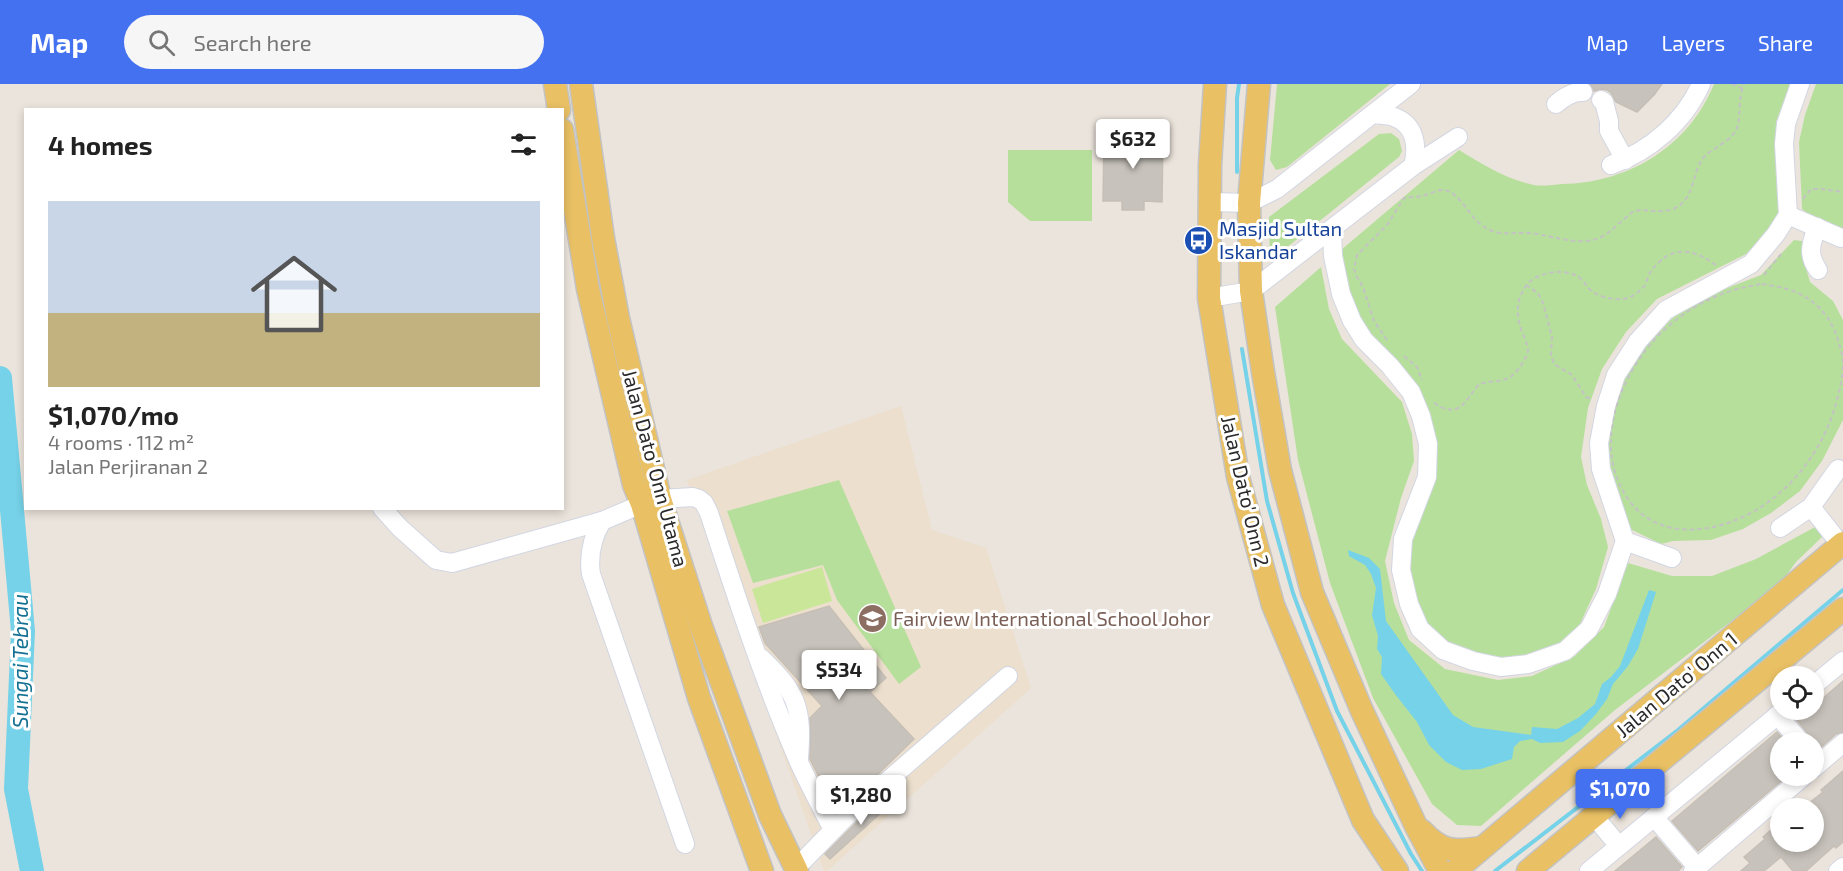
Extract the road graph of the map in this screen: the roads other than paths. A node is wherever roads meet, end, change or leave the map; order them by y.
1 (555, 84) edge
2 (582, 84) edge
3 (1215, 84) edge
4 (1259, 84) edge
5 (1411, 84) edge
6 (1701, 84) edge
7 (1800, 84) edge
8 (1583, 92) dead end
9 (1600, 100) dead end
10 (1556, 104) dead end
11 (559, 108) edge
12 (1375, 114) junction
13 (1458, 137) dead end
14 (564, 142) edge
15 (1413, 166) junction
16 (1210, 202) junction
17 (1249, 202) junction
18 (1788, 214) junction
19 (1817, 227) junction
20 (1332, 230) junction
21 (1841, 238) dead end
22 (1818, 270) dead end
23 (1251, 291) junction
24 (1209, 298) junction
25 (1838, 469) dead end
26 (651, 501) junction
27 (1811, 507) junction
28 (384, 510) edge
29 (602, 521) junction
30 (1780, 528) dead end
31 (1625, 542) junction
32 (1842, 544) edge
33 (1672, 558) dead end
34 (1843, 609) edge
35 (1843, 660) edge
36 (1008, 676) dead end
37 (1824, 676) edge
38 (1771, 720) edge
39 (1843, 743) edge
40 (1824, 756) edge
41 (1792, 786) edge
42 (770, 815) junction
43 (1594, 816) junction
44 (1654, 817) junction
45 (1363, 820) junction
46 (746, 825) junction
47 (1416, 826) junction
48 (832, 830) junction
49 (685, 844) dead end
50 (1618, 846) junction
51 (1481, 848) junction
52 (1843, 867) edge
53 (1695, 869) edge
54 (797, 870) edge
55 (762, 871) edge
56 (1381, 871) edge
57 (1397, 871) edge
58 (1440, 871) edge
59 (1455, 871) edge
60 (1528, 871) edge
61 (1589, 871) edge
62 (1838, 871) edge

1 - 11 main road
2 - 26 main road, Jalan Dato' Onn Utama
3 - 16 main road, Jalan Dato' Onn 2
4 - 17 main road, Jalan Dato' Onn 2
5 - 12 street
6 - 9 street
7 - 18 street
8 - 10 street
12 - 15 street
12 - 17 street
13 - 15 street
14 - 26 main road, Jalan Dato' Onn Utama
15 - 20 street
16 - 17 street
16 - 24 main road, Jalan Dato' Onn 2
17 - 23 main road, Jalan Dato' Onn 2
18 - 19 street
18 - 31 street
19 - 21 street
19 - 22 street
20 - 23 street
20 - 31 street
23 - 24 street
23 - 47 main road, Jalan Dato' Onn 2
24 - 45 main road, Jalan Dato' Onn 2
25 - 27 street
26 - 29 street
26 - 42 main road, Jalan Dato' Onn Utama
26 - 46 main road, Jalan Dato' Onn Utama
26 - 48 street
27 - 30 street
27 - 32 street
28 - 29 street
29 - 49 street
31 - 33 street
32 - 51 main road, Jalan Dato' Onn 1
34 - 43 main road
35 - 37 street
36 - 48 street
38 - 44 street
39 - 40 street
41 - 53 street
42 - 46 main road
42 - 54 main road, Jalan Dato' Onn Utama
43 - 50 street
43 - 60 main road
44 - 50 street
44 - 53 street
45 - 56 main road
45 - 57 main road, Jalan Dato' Onn 2
46 - 55 main road, Jalan Dato' Onn Utama
47 - 51 main road
47 - 58 main road, Jalan Dato' Onn 2
48 - 54 street
50 - 61 street
51 - 59 main road, Jalan Dato' Onn 1
52 - 62 street

